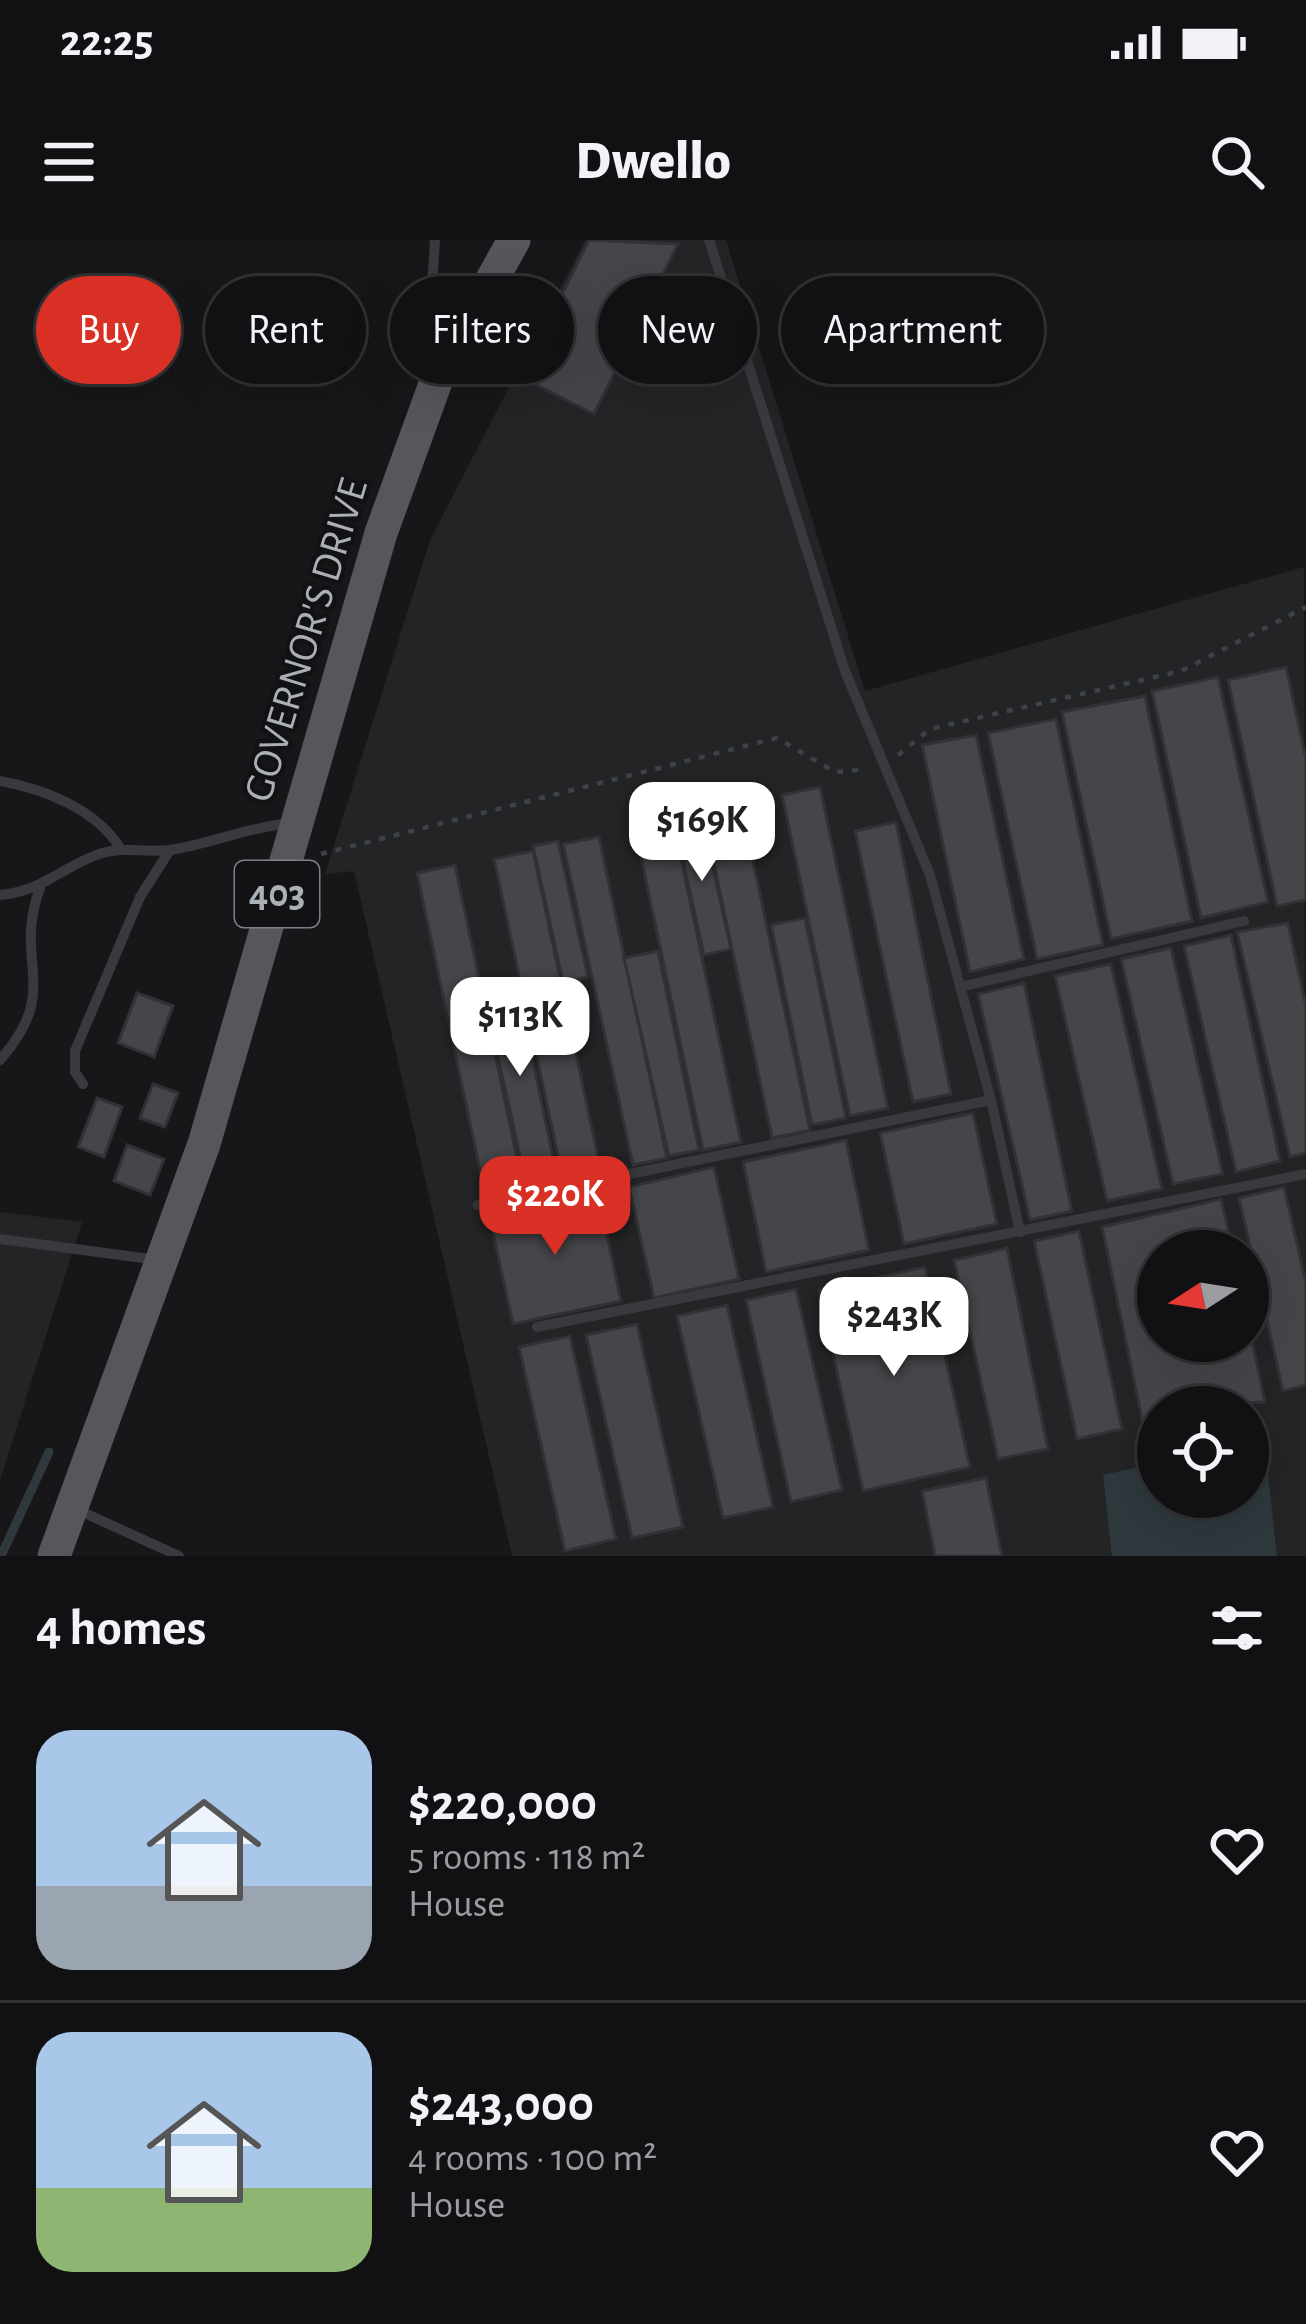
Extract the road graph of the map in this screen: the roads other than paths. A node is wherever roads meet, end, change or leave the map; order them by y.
1 (435, 240) edge
2 (514, 240) edge
3 (709, 240) edge
4 (433, 276) edge
5 (0, 781) edge
6 (297, 823) junction
7 (120, 848) junction
8 (170, 850) junction
9 (40, 888) junction
10 (0, 895) edge
11 (1244, 921) dead end
12 (960, 986) junction
13 (0, 1060) edge
14 (83, 1084) dead end
15 (991, 1100) junction
16 (1306, 1174) edge
17 (478, 1205) dead end
18 (1019, 1232) junction
19 (0, 1239) edge
20 (162, 1260) junction
21 (537, 1327) dead end
22 (72, 1507) junction
23 (54, 1556) edge
24 (179, 1556) edge

1 - 4 lane
2 - 6 main road, GOVERNOR'S DRIVE / 403
3 - 12 lane
5 - 7 lane
6 - 8 lane
6 - 20 main road, GOVERNOR'S DRIVE / 403
7 - 8 lane
7 - 9 lane
8 - 14 lane
9 - 10 lane
9 - 13 lane
11 - 12 lane
12 - 15 lane
15 - 17 lane
15 - 18 lane
16 - 18 lane
18 - 21 lane
19 - 20 lane
20 - 22 main road, GOVERNOR'S DRIVE / 403
22 - 23 main road, GOVERNOR'S DRIVE / 403
22 - 24 lane

